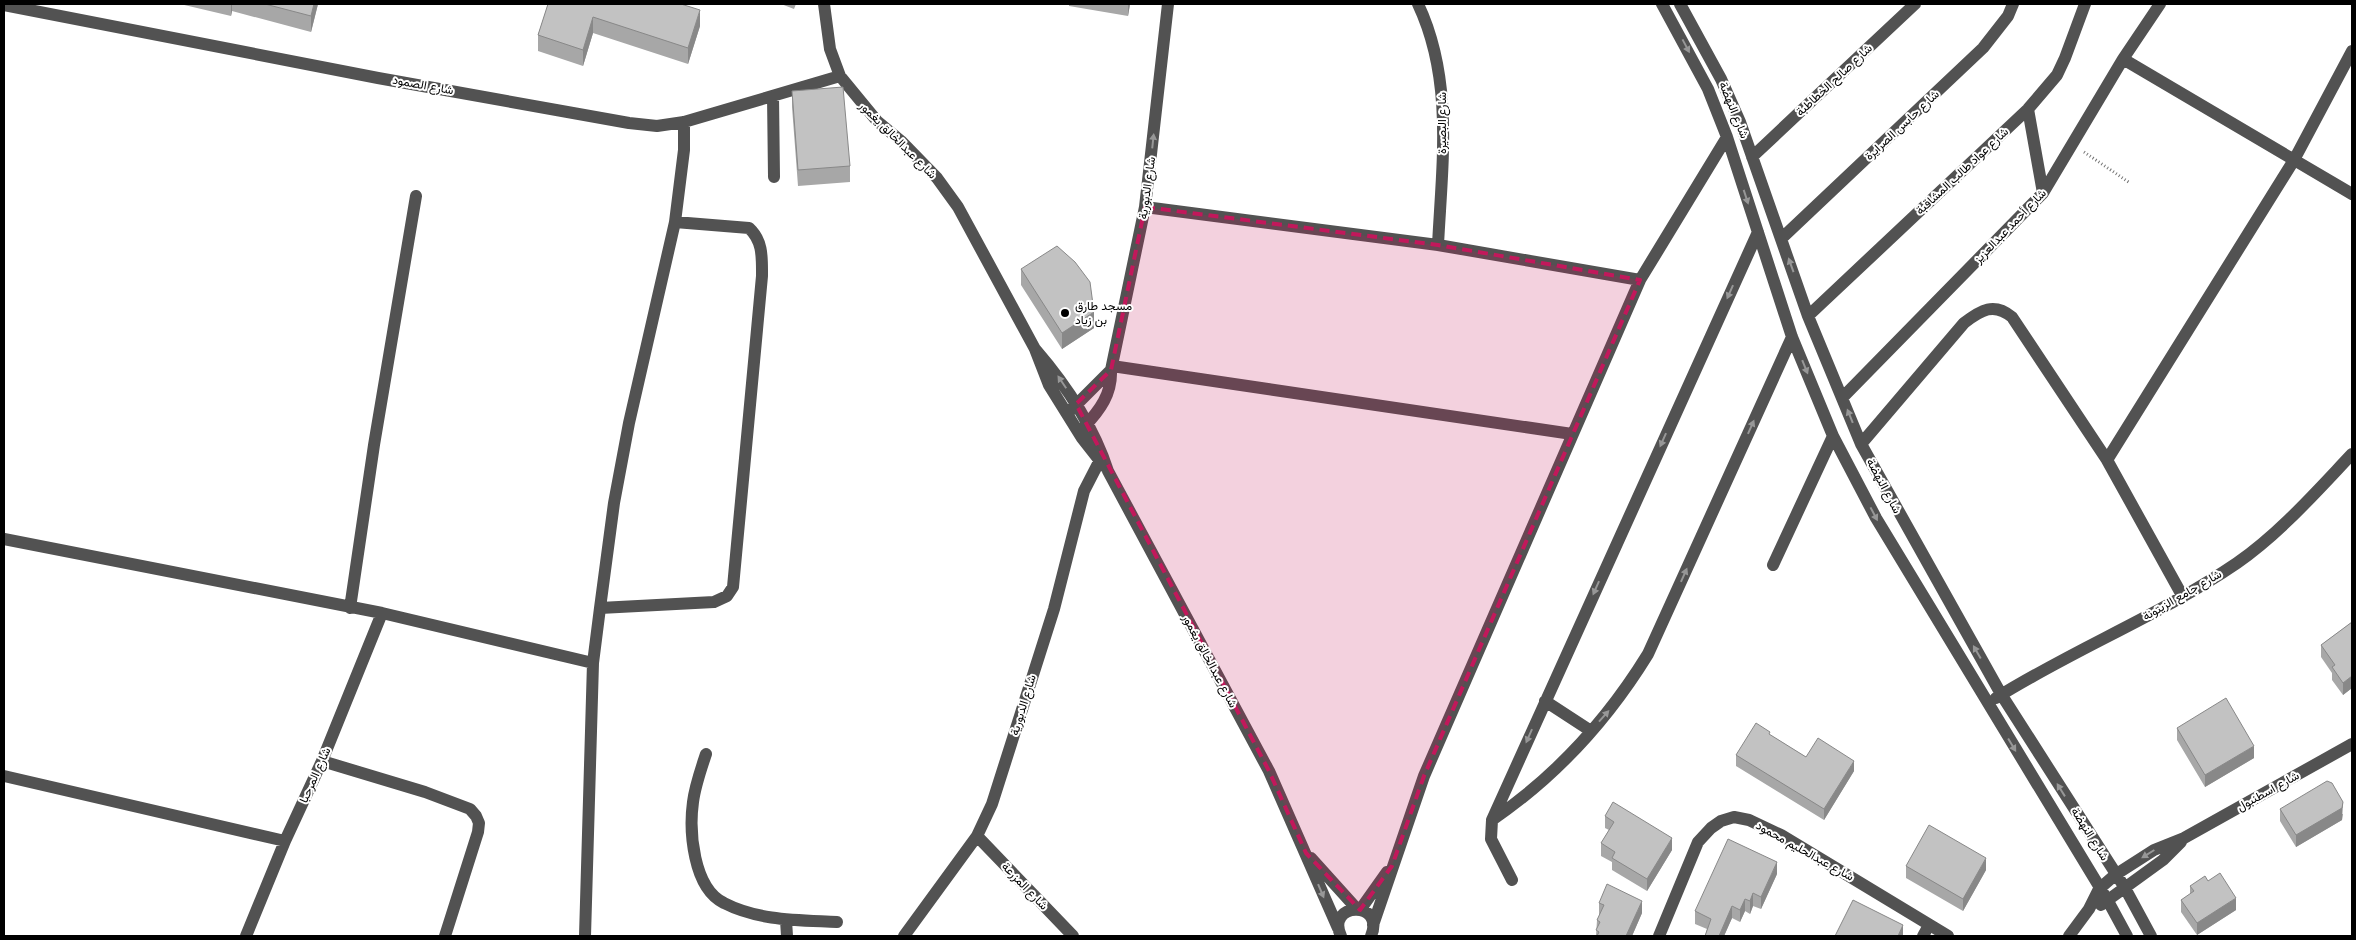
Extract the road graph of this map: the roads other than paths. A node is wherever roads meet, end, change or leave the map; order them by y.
1 (824, 4) edge
2 (1168, 4) edge
3 (1418, 4) edge
4 (1662, 4) edge
5 (1680, 4) edge
6 (1915, 4) edge
7 (2013, 4) edge
8 (2085, 4) edge
9 (2160, 4) edge
10 (4, 5) edge
11 (2352, 52) edge
12 (2123, 59) junction
13 (840, 76) junction
14 (773, 96) junction
15 (2028, 109) junction
16 (684, 122) junction
17 (1727, 137) junction
18 (1752, 157) junction
19 (2294, 160) junction
20 (774, 177) dead end
21 (2043, 194) junction
22 (2352, 194) edge
23 (416, 196) dead end
24 (1145, 207) junction
25 (675, 222) junction
26 (1758, 232) junction
27 (1781, 239) junction
28 (1438, 246) junction
29 (1640, 280) junction
30 (1808, 316) junction
31 (1792, 336) junction
32 (1035, 349) junction
33 (1111, 368) junction
34 (1843, 397) junction
35 (1076, 404) junction
36 (1066, 414) junction
37 (1088, 422) junction
38 (1078, 432) junction
39 (1572, 434) junction
40 (1833, 436) junction
41 (1862, 444) junction
42 (2352, 456) edge
43 (1101, 458) junction
44 (2107, 460) junction
45 (4, 539) edge
46 (1773, 565) dead end
47 (2183, 597) junction
48 (350, 608) junction
49 (600, 608) junction
50 (382, 613) junction
51 (593, 663) junction
52 (2001, 694) junction
53 (1545, 701) junction
54 (1987, 703) junction
55 (1591, 731) junction
56 (2352, 744) edge
57 (706, 754) dead end
58 (322, 761) junction
59 (4, 776) edge
60 (1492, 820) junction
61 (977, 836) junction
62 (2184, 838) junction
63 (285, 841) junction
64 (1306, 853) junction
65 (1392, 866) junction
66 (2115, 875) junction
67 (1512, 880) dead end
68 (2099, 888) junction
69 (2125, 888) junction
70 (2108, 901) junction
71 (1359, 909) junction
72 (2089, 909) junction
73 (786, 920) junction
74 (837, 922) dead end
75 (1372, 930) edge
76 (1926, 930) edge
77 (1340, 934) edge
78 (246, 936) edge
79 (445, 936) edge
80 (585, 936) edge
81 (787, 936) edge
82 (904, 936) edge
83 (1073, 936) edge
84 (1659, 936) edge
85 (1948, 936) edge
86 (2069, 936) edge
87 (2127, 936) edge
88 (2151, 936) edge

1 - 13 street, شارع عبدالخالق يغمور
24 -> 2 street, شارع الدبورية
3 - 28 street, شارع البصيرة
4 -> 17 street, شارع النهضة
5 - 18 street, شارع النهضة
6 - 18 street, شارع صالح الخطاطبة
7 - 27 street, شارع حابس الصرايرة
8 - 15 street, شارع عواد طالب المشاقبة
9 - 12 street, شارع أحمد عبدالعزيز
10 - 16 street, شارع الصمود
11 - 19 street
12 - 19 street
12 - 21 street, شارع أحمد عبدالعزيز
13 - 14 street, شارع الصمود
13 - 32 street, شارع عبدالخالق يغمور
14 - 16 street, شارع الصمود
14 - 20 street
15 - 21 street
15 - 30 street, شارع عواد طالب المشاقبة
16 - 25 street
17 -> 26 street, شارع النهضة
17 - 29 street
18 - 27 street, شارع النهضة
19 - 22 street
19 - 44 street
21 - 34 street, شارع أحمد عبدالعزيز
23 - 48 street
24 - 28 street
24 - 33 street, شارع الدبورية
25 - 49 street
25 - 49 street
26 - 31 street, شارع النهضة
26 -> 53 street
30 -> 27 street, شارع النهضة
28 - 29 street
29 - 39 street
30 - 34 street, شارع النهضة
31 -> 40 street, شارع النهضة
55 -> 31 street
35 -> 32 street, شارع عبدالخالق يغمور
32 - 36 street, شارع عبدالخالق يغمور
33 - 35 street
33 - 37 street, شارع الدبورية
33 - 39 street
41 -> 34 street, شارع النهضة
35 - 36 street
35 - 37 street, شارع عبدالخالق يغمور
36 - 38 street, شارع عبدالخالق يغمور
37 - 38 street, شارع الدبورية
37 - 43 street, شارع عبدالخالق يغمور
38 - 43 street, شارع عبدالخالق يغمور
39 - 65 street
40 - 46 street
40 -> 54 street, شارع النهضة
41 - 44 street
52 -> 41 street, شارع النهضة
42 - 47 street, شارع جامع الزيتونة
43 - 61 street, شارع الدبورية
43 - 64 street, شارع عبدالخالق يغمور
44 - 47 street
45 - 48 street
47 - 52 street, شارع جامع الزيتونة
48 - 50 street
49 - 51 street
50 - 51 street
50 - 58 street, شارع المرحبا
51 - 80 street
52 - 54 street, شارع جامع الزيتونة
66 -> 52 street, شارع النهضة
53 - 55 street
53 -> 60 street
54 -> 68 street, شارع النهضة
55 - 60 street
56 - 62 street, شارع اسطنبول
57 - 73 street
58 - 63 street, شارع المرحبا
58 - 79 street
59 - 63 street
60 - 67 street
61 - 82 street, شارع الدبورية
61 - 83 street, شارع المزرعة
62 -> 66 street, شارع اسطنبول
62 - 69 street, شارع اسطنبول
63 - 78 street, شارع المرحبا
64 - 71 street, شارع عبدالخالق يغمور
64 -> 77 street, شارع عبدالخالق يغمور
65 - 71 street
65 - 75 street
66 - 68 street, شارع اسطنبول
66 - 69 street, شارع النهضة
68 - 70 street, شارع النهضة
68 - 72 street
69 - 70 street, شارع اسطنبول
69 - 88 street, شارع النهضة
70 - 72 street, شارع اسطنبول
70 - 87 street, شارع النهضة
71 - 75 street, شارع عبدالخالق يغمور
71 - 77 street
72 - 86 street
73 - 74 street
73 - 81 street
76 - 84 street, شارع عبدالحليم محمود
76 - 85 street, شارع عبدالحليم محمود

